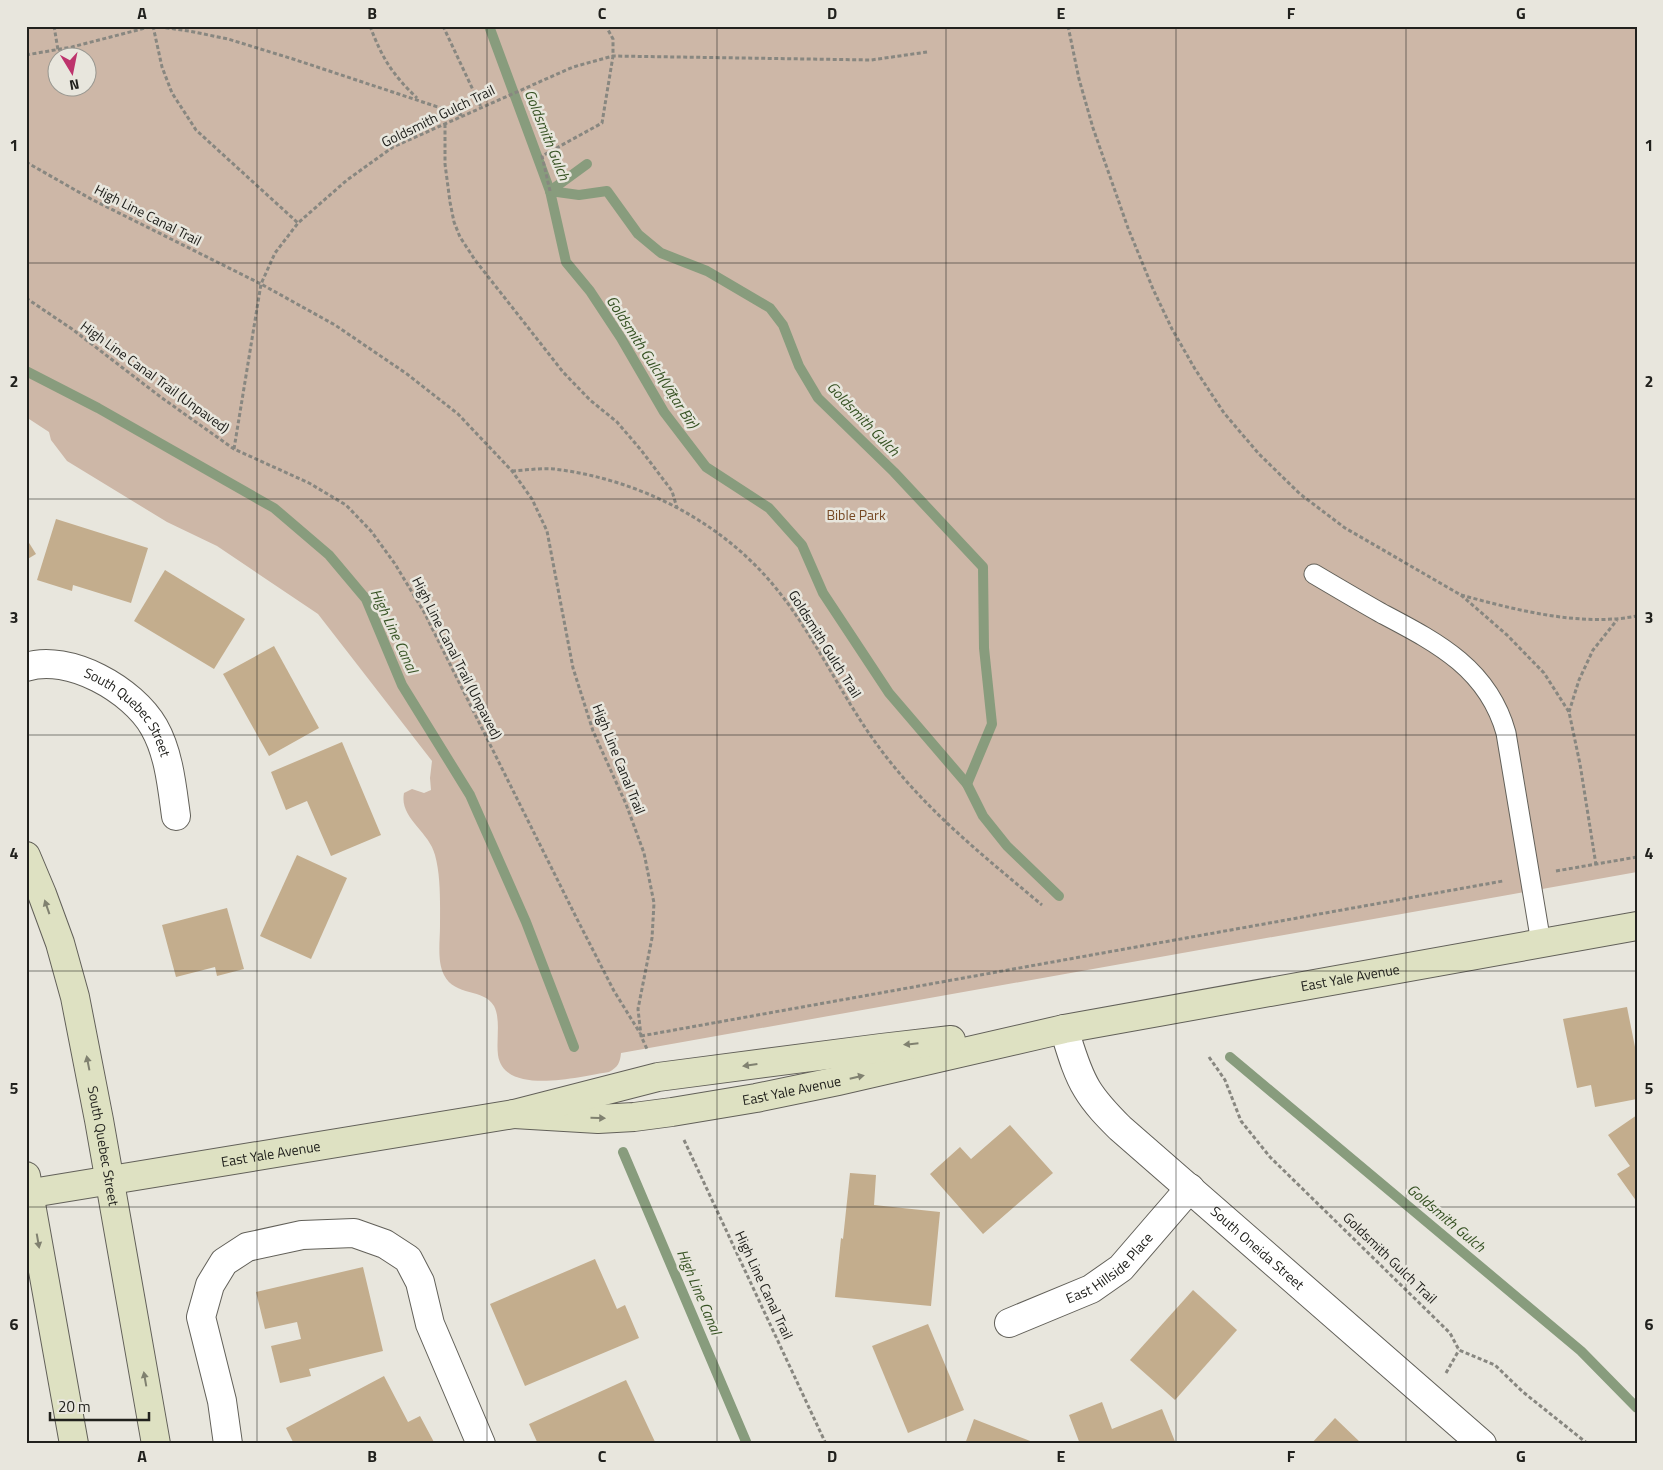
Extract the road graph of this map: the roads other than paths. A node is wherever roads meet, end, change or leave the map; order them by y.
1 (1314, 574) dead end
2 (26, 668) edge
3 (176, 816) dead end
4 (26, 856) edge
5 (1637, 926) edge
6 (1541, 943) junction
7 (1064, 1028) junction
8 (514, 1114) junction
9 (110, 1180) junction
10 (27, 1188) edge
11 (1190, 1188) junction
12 (1010, 1323) dead end
13 (74, 1444) edge
14 (156, 1444) edge
15 (228, 1444) edge
16 (481, 1444) edge
17 (1482, 1444) edge

1 - 6 lane
2 - 3 street, South Quebec Street
9 -> 4 main road, South Quebec Street
5 - 6 main road, East Yale Avenue
6 - 7 main road, East Yale Avenue
7 -> 8 main road, East Yale Avenue
8 -> 7 main road, East Yale Avenue
7 - 11 street, South Oneida Street
8 - 9 main road, East Yale Avenue
9 - 10 main road, East Yale Avenue
14 -> 9 main road, South Quebec Street
10 -> 13 main road
11 - 12 street, East Hillside Place
11 - 17 street, South Oneida Street
15 - 16 street

